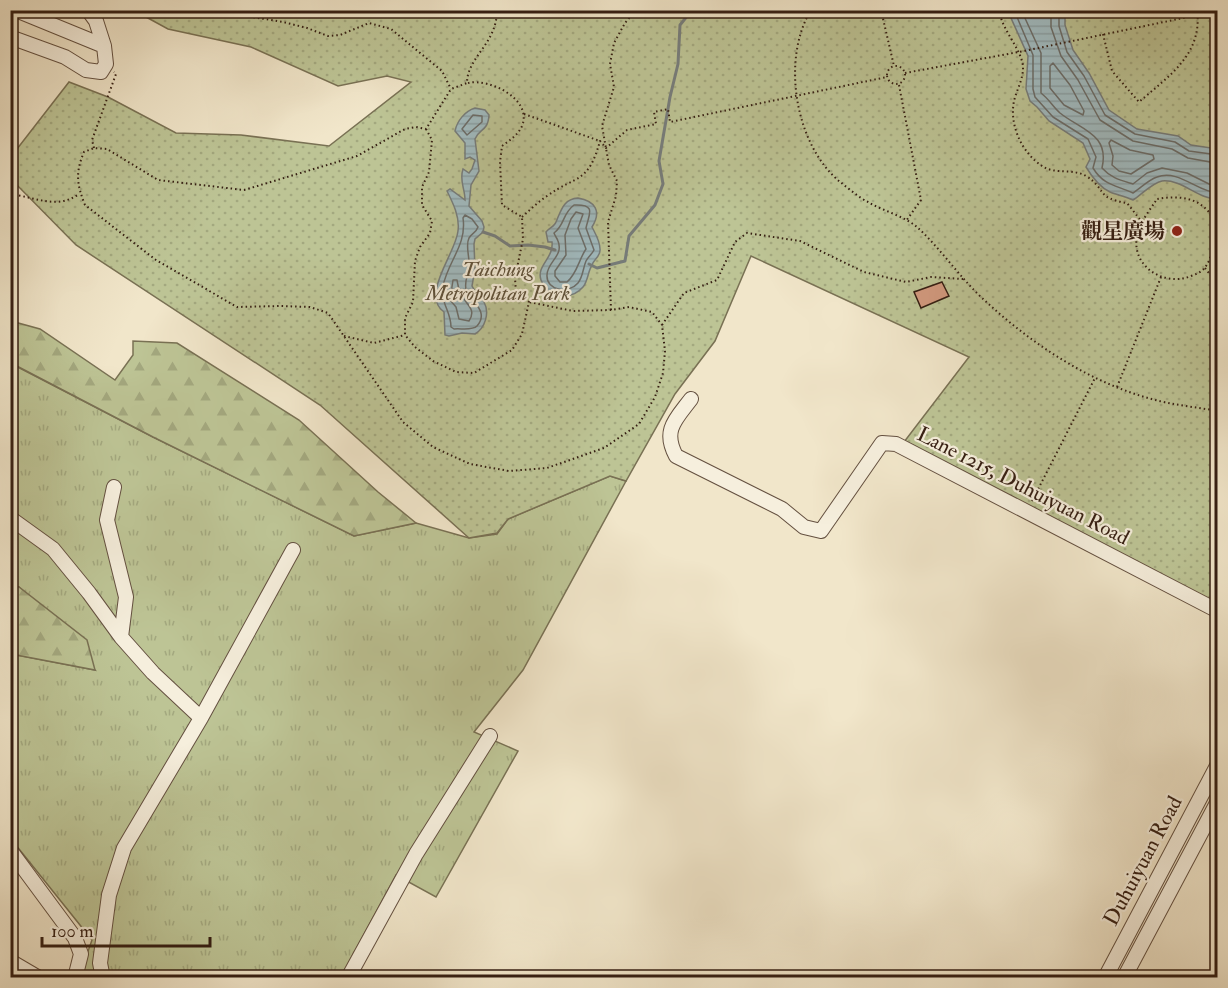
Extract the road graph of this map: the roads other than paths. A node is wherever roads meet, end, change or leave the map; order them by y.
1 (16, 10) edge
2 (88, 10) edge
3 (10, 37) edge
4 (104, 46) junction
5 (691, 399) dead end
6 (114, 487) dead end
7 (10, 518) edge
8 (293, 550) dead end
9 (1218, 610) edge
10 (121, 637) junction
11 (201, 718) junction
12 (490, 736) dead end
13 (1218, 764) edge
14 (1218, 801) edge
15 (10, 850) edge
16 (10, 961) edge
17 (39, 978) edge
18 (75, 978) edge
19 (103, 978) edge
20 (348, 978) edge
21 (1106, 978) edge
22 (1124, 978) edge

1 - 4 street
2 - 4 street
3 - 4 street
5 - 9 street, Lane 1215, Duhuiyuan Road
6 - 10 street
7 - 10 street
8 - 11 street
10 - 11 street
11 - 19 street
12 - 20 street
13 - 21 street, Duhuiyuan Road
14 - 22 street, Duhuiyuan Road
15 - 18 street
16 - 17 street

